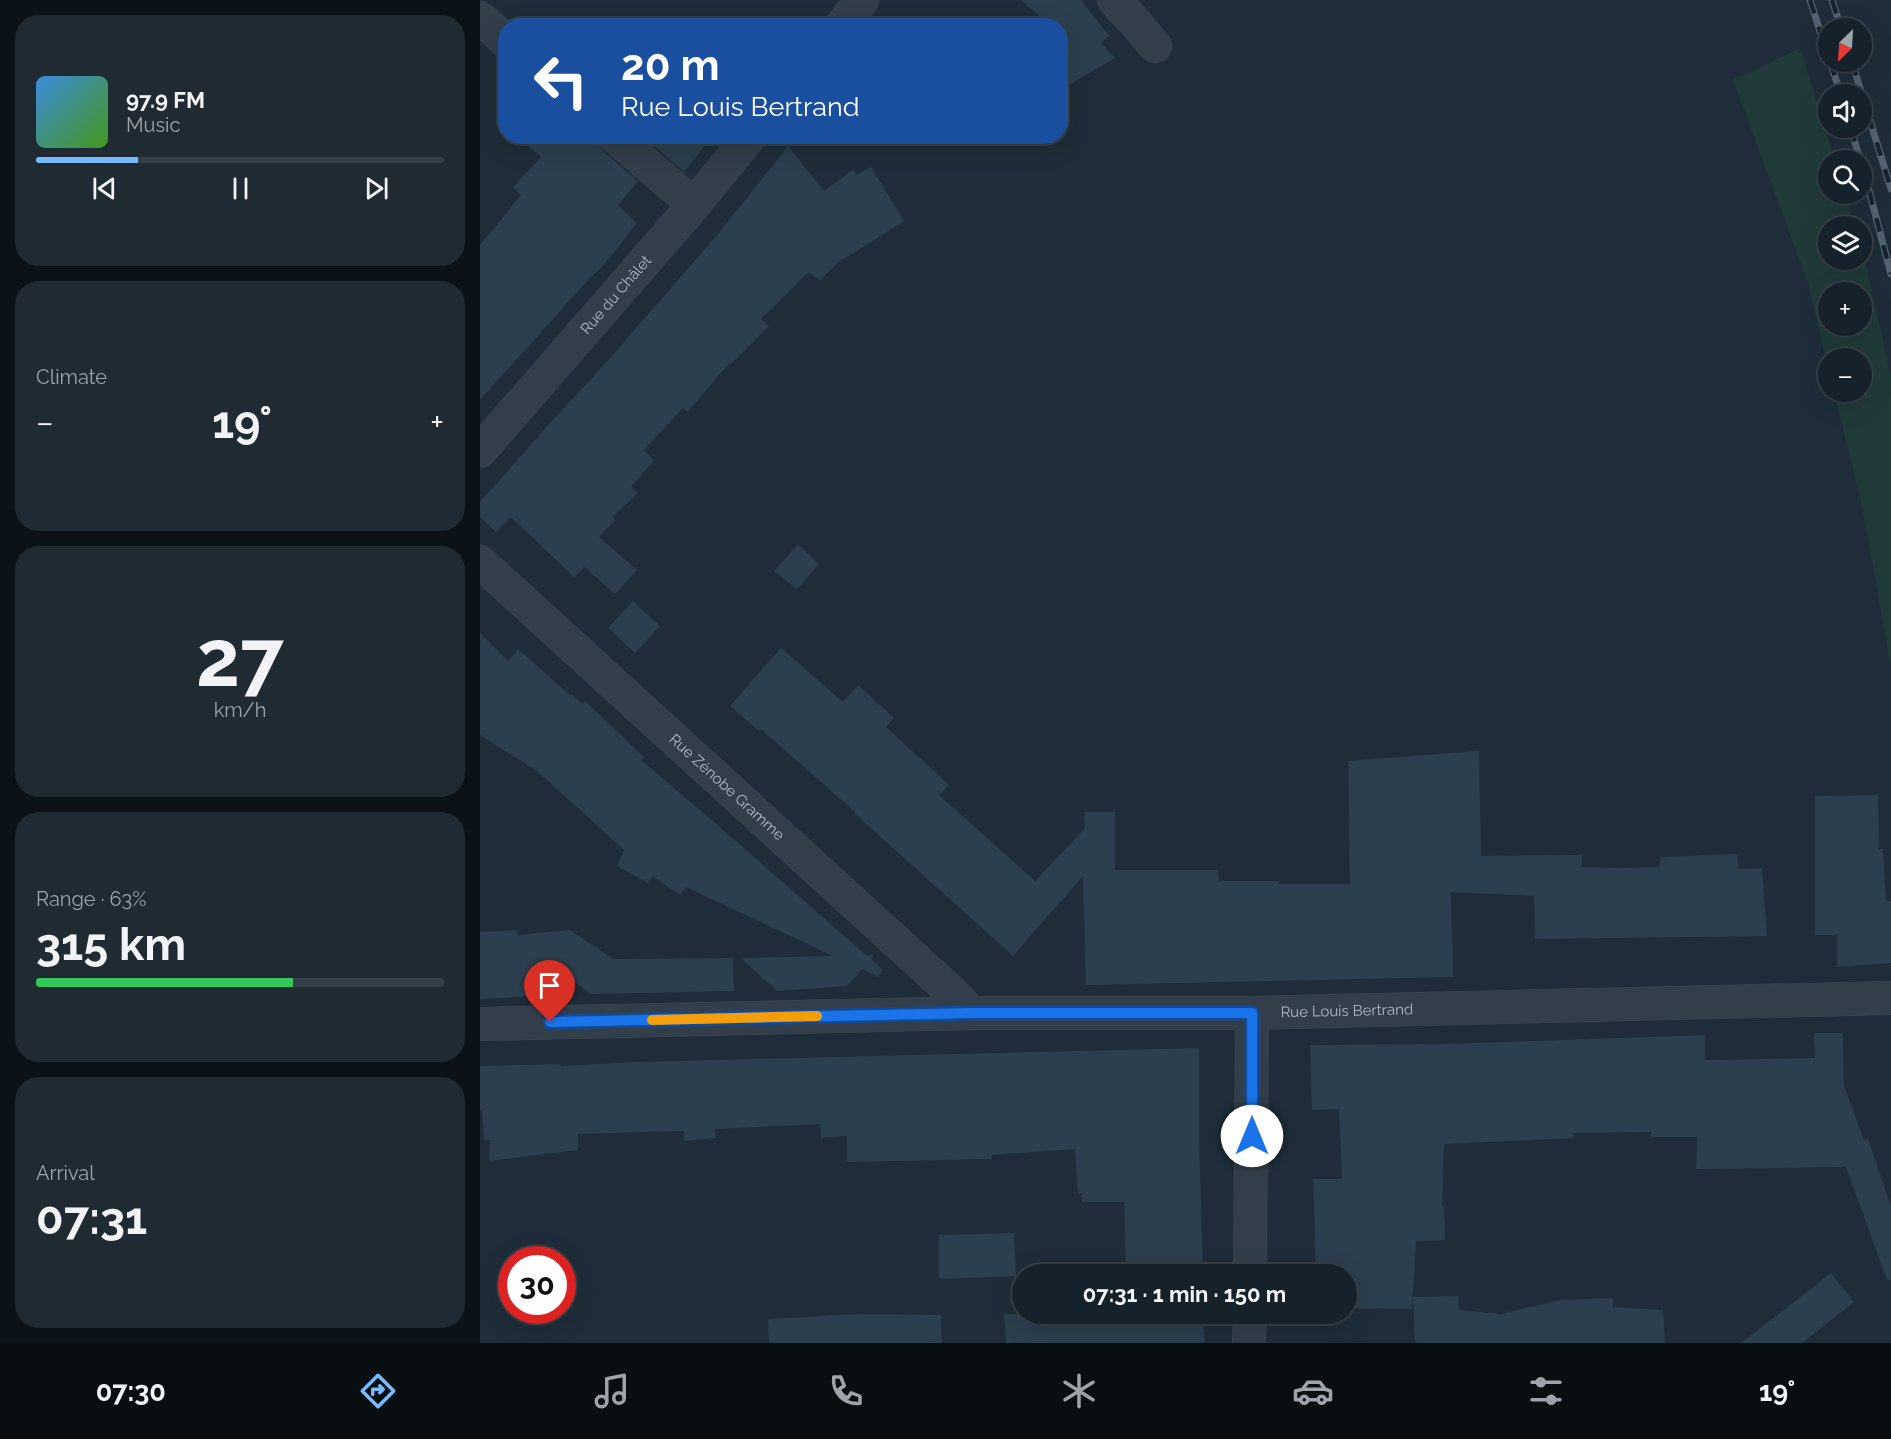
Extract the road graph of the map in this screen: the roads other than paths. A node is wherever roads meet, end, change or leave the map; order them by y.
1 (862, 0) edge
2 (1113, 0) edge
3 (480, 18) edge
4 (847, 18) edge
5 (498, 34) edge
6 (1155, 46) dead end
7 (623, 144) edge
8 (744, 144) edge
9 (694, 205) junction
10 (480, 451) edge
11 (480, 562) edge
12 (1891, 998) edge
13 (972, 1013) junction
14 (1252, 1013) junction
15 (480, 1024) edge
16 (1250, 1264) edge
17 (1250, 1324) edge
18 (1249, 1343) edge

1 - 4 street
2 - 6 street
3 - 5 street
7 - 9 street
8 - 9 street, Rue du Châlet
9 - 10 street, Rue du Châlet
11 - 13 street, Rue Zénobe Gramme
12 - 14 street, Rue Louis Bertrand
13 - 14 street, Rue Louis Bertrand
13 - 15 street, Rue Louis Bertrand
14 - 16 street
17 - 18 street

